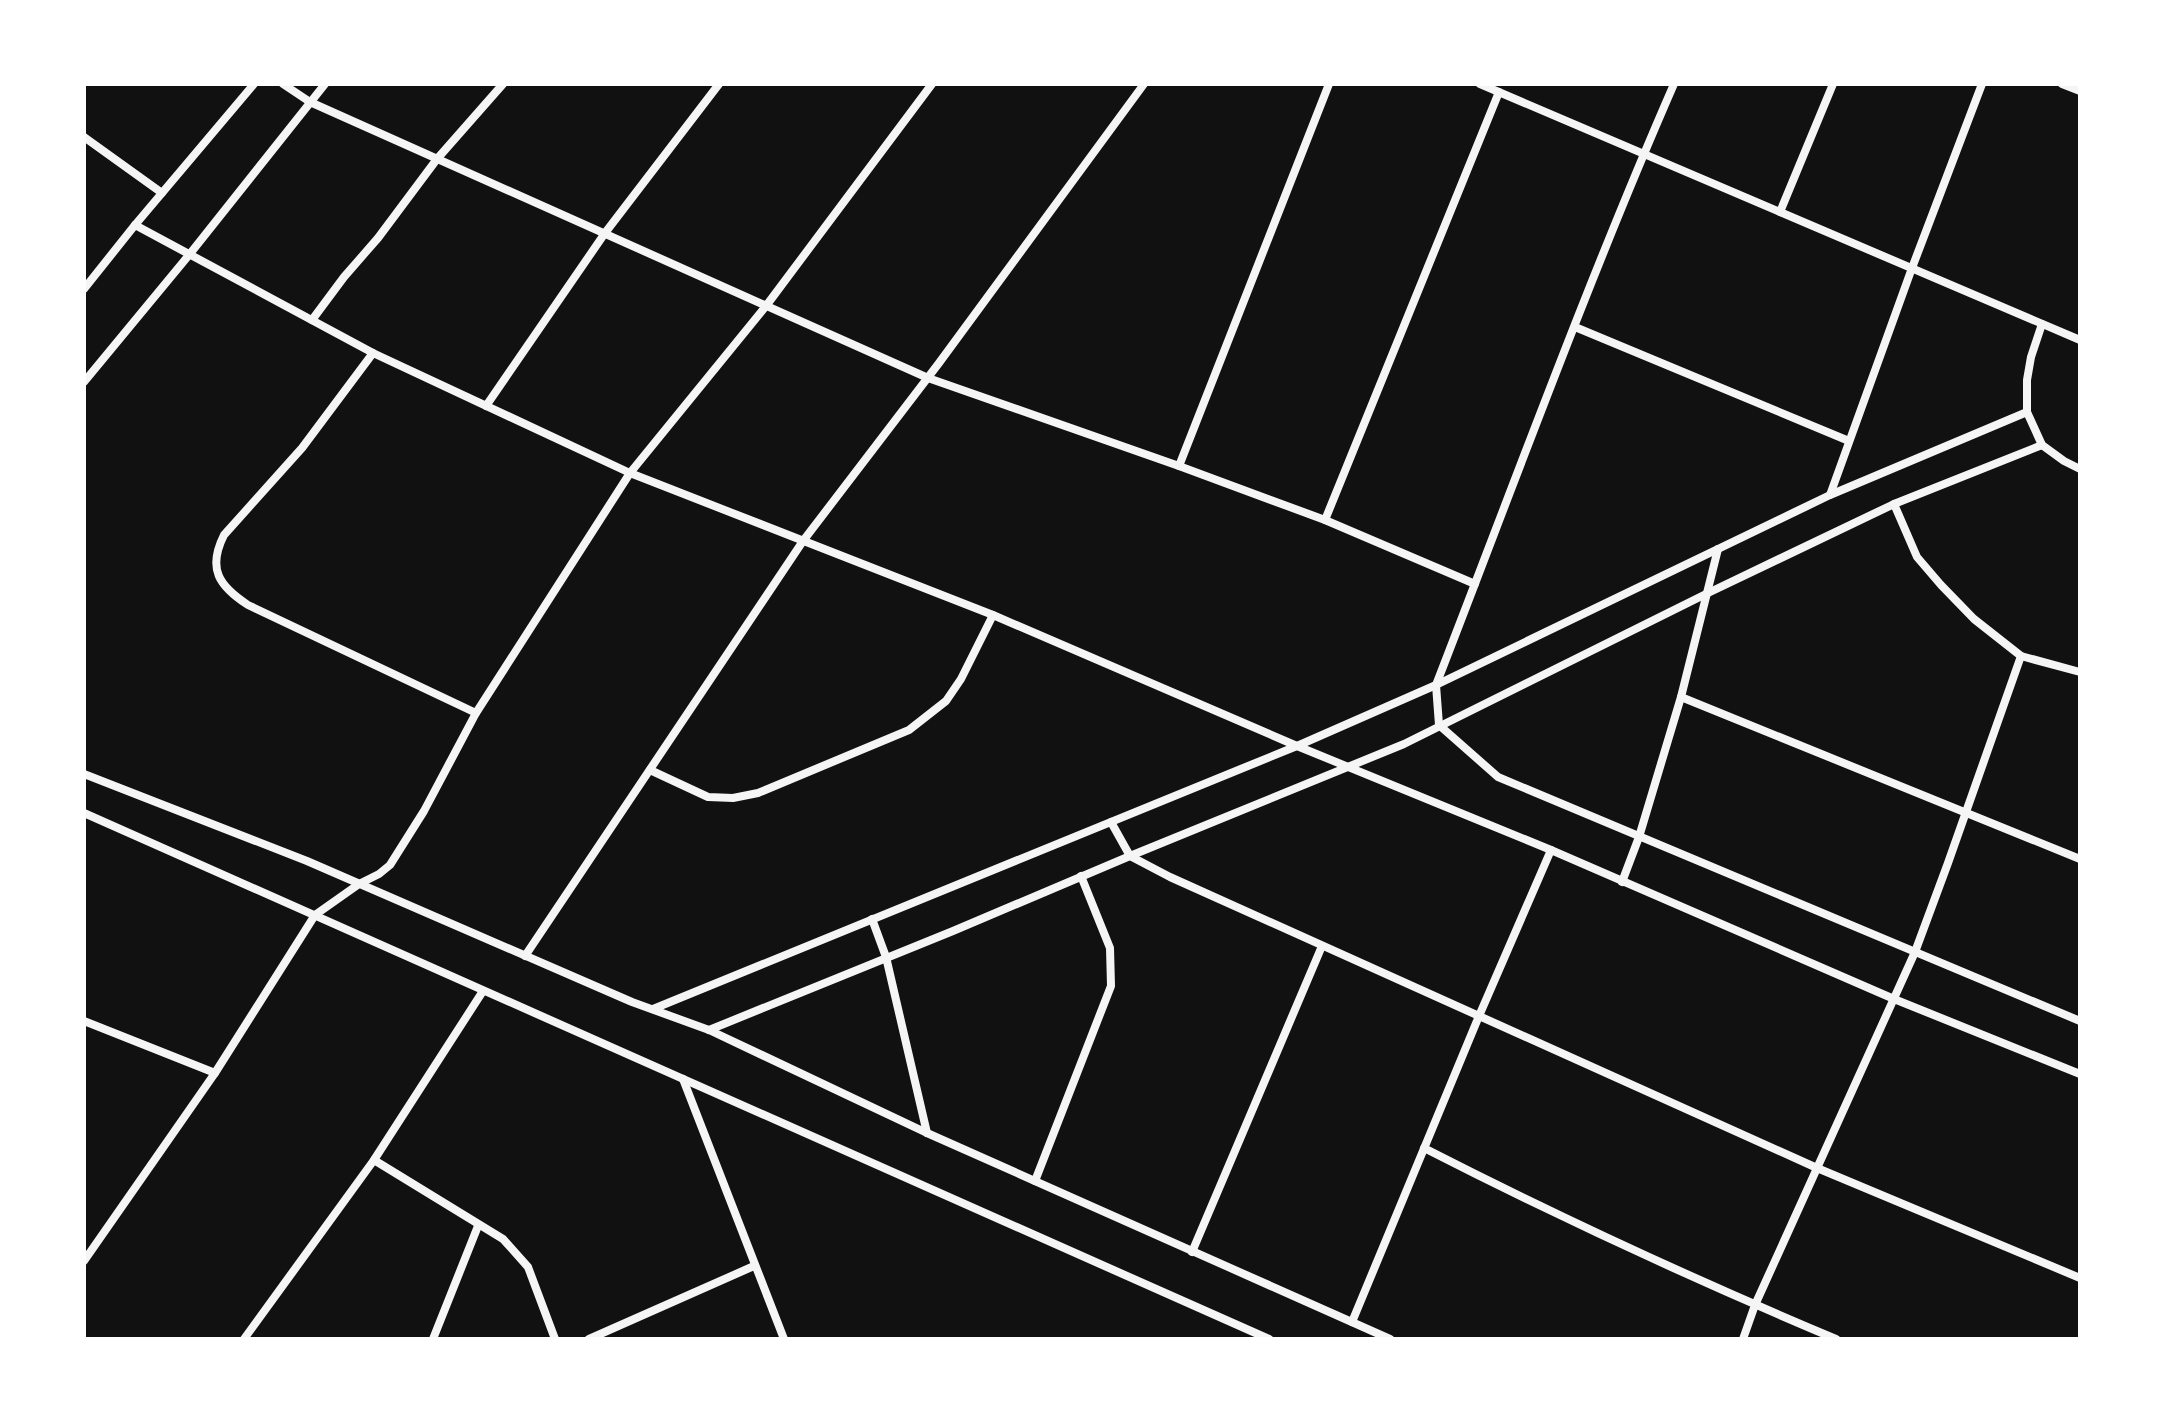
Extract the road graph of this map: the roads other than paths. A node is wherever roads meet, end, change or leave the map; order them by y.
1 (254, 84) edge
2 (283, 84) edge
3 (325, 84) edge
4 (503, 84) edge
5 (719, 84) edge
6 (932, 84) edge
7 (1144, 84) edge
8 (1329, 84) edge
9 (1480, 84) edge
10 (1674, 84) edge
11 (1833, 84) edge
12 (1982, 84) edge
13 (2062, 84) edge
14 (2080, 91) edge
15 (1499, 92) junction
16 (310, 102) junction
17 (84, 137) edge
18 (1644, 153) junction
19 (437, 159) junction
20 (162, 193) junction
21 (1780, 212) junction
22 (135, 225) junction
23 (605, 233) junction
24 (189, 255) junction
25 (1912, 268) junction
26 (84, 289) edge
27 (766, 306) junction
28 (312, 320) junction
29 (2042, 324) junction
30 (1575, 327) junction
31 (2080, 340) edge
32 (373, 353) junction
33 (928, 378) junction
34 (84, 382) edge
35 (486, 406) junction
36 (2027, 412) junction
37 (1849, 441) junction
38 (2042, 445) junction
39 (1179, 466) junction
40 (2080, 469) edge
41 (630, 473) junction
42 (1830, 495) junction
43 (1894, 504) junction
44 (1325, 520) junction
45 (803, 541) junction
46 (1718, 549) junction
47 (1475, 584) junction
48 (1708, 593) junction
49 (993, 615) junction
50 (2021, 656) junction
51 (2080, 672) edge
52 (1436, 685) junction
53 (1681, 697) junction
54 (476, 713) junction
55 (1439, 725) junction
56 (1297, 746) junction
57 (1349, 767) junction
58 (650, 770) junction
59 (84, 774) edge
60 (1966, 812) junction
61 (84, 813) edge
62 (1111, 822) junction
63 (1639, 837) junction
64 (1551, 850) junction
65 (1130, 856) junction
66 (2080, 859) edge
67 (1081, 876) junction
68 (1622, 882) junction
69 (359, 884) junction
70 (315, 915) junction
71 (872, 919) junction
72 (1322, 946) junction
73 (1915, 952) junction
74 (525, 956) junction
75 (886, 957) junction
76 (483, 991) junction
77 (1894, 999) junction
78 (653, 1009) junction
79 (1479, 1016) junction
80 (84, 1021) edge
81 (2080, 1021) edge
82 (709, 1030) junction
83 (215, 1073) junction
84 (2080, 1074) edge
85 (683, 1079) junction
86 (927, 1133) junction
87 (1424, 1148) junction
88 (374, 1160) junction
89 (1817, 1168) junction
90 (1035, 1181) junction
91 (478, 1226) junction
92 (1192, 1252) junction
93 (84, 1261) edge
94 (754, 1266) junction
95 (2080, 1278) edge
96 (1755, 1305) junction
97 (1352, 1322) junction
98 (244, 1339) edge
99 (433, 1339) edge
100 (555, 1339) edge
101 (589, 1339) edge
102 (784, 1339) edge
103 (1269, 1339) edge
104 (1390, 1339) edge
105 (1743, 1339) edge
106 (1836, 1339) edge

1 - 20 street
2 - 16 street
3 - 16 street
4 - 19 street
5 - 23 street
6 - 27 street
7 - 33 street
8 - 39 street
9 - 15 street
10 - 18 street
11 - 21 street
12 - 25 street
13 - 14 street
15 - 18 street
15 - 44 street
16 - 19 street
16 - 24 street
17 - 20 street
18 - 21 street
18 - 30 street
19 - 23 street
19 - 28 street
20 - 22 street
21 - 25 street
22 - 24 street
22 - 26 street
23 - 27 street
23 - 35 street
24 - 28 street
24 - 34 street
25 - 29 street
25 - 37 street
27 - 33 street
27 - 41 street
28 - 32 street
29 - 31 street
29 - 36 street
30 - 37 street
30 - 47 street
32 - 35 street
32 - 54 street
33 - 39 street
33 - 45 street
35 - 41 street
36 - 38 street
36 - 42 street
37 - 42 street
38 - 40 street
38 - 43 street
39 - 44 street
41 - 45 street
41 - 54 street
42 - 46 street
43 - 48 street
43 - 50 street
44 - 47 street
45 - 49 street
45 - 58 street
46 - 48 street
46 - 52 street
47 - 52 street
48 - 53 street
48 - 55 street
49 - 56 street
49 - 58 street
50 - 51 street
50 - 60 street
52 - 55 street
52 - 56 street
53 - 60 street
53 - 63 street
54 - 69 street
55 - 57 street
55 - 63 street
56 - 57 street
56 - 62 street
57 - 64 street
57 - 65 street
58 - 74 street
59 - 69 street
60 - 66 street
60 - 73 street
61 - 70 street
62 - 65 street
62 - 71 street
63 - 68 street
63 - 73 street
64 - 68 street
64 - 79 street
65 - 67 street
65 - 72 street
67 - 75 street
67 - 90 street
68 - 77 street
69 - 70 street
69 - 74 street
70 - 76 street
70 - 83 street
71 - 75 street
71 - 78 street
72 - 79 street
72 - 92 street
73 - 77 street
73 - 81 street
74 - 78 street
75 - 82 street
75 - 86 street
76 - 85 street
76 - 88 street
77 - 84 street
77 - 89 street
78 - 82 street
79 - 87 street
79 - 89 street
80 - 83 street
82 - 86 street
83 - 93 street
85 - 94 street
85 - 103 street
86 - 90 street
87 - 96 street
87 - 97 street
88 - 91 street
88 - 98 street
89 - 95 street
89 - 96 street
90 - 92 street
91 - 99 street
91 - 100 street
92 - 97 street
94 - 101 street
94 - 102 street
96 - 105 street
96 - 106 street
97 - 104 street

